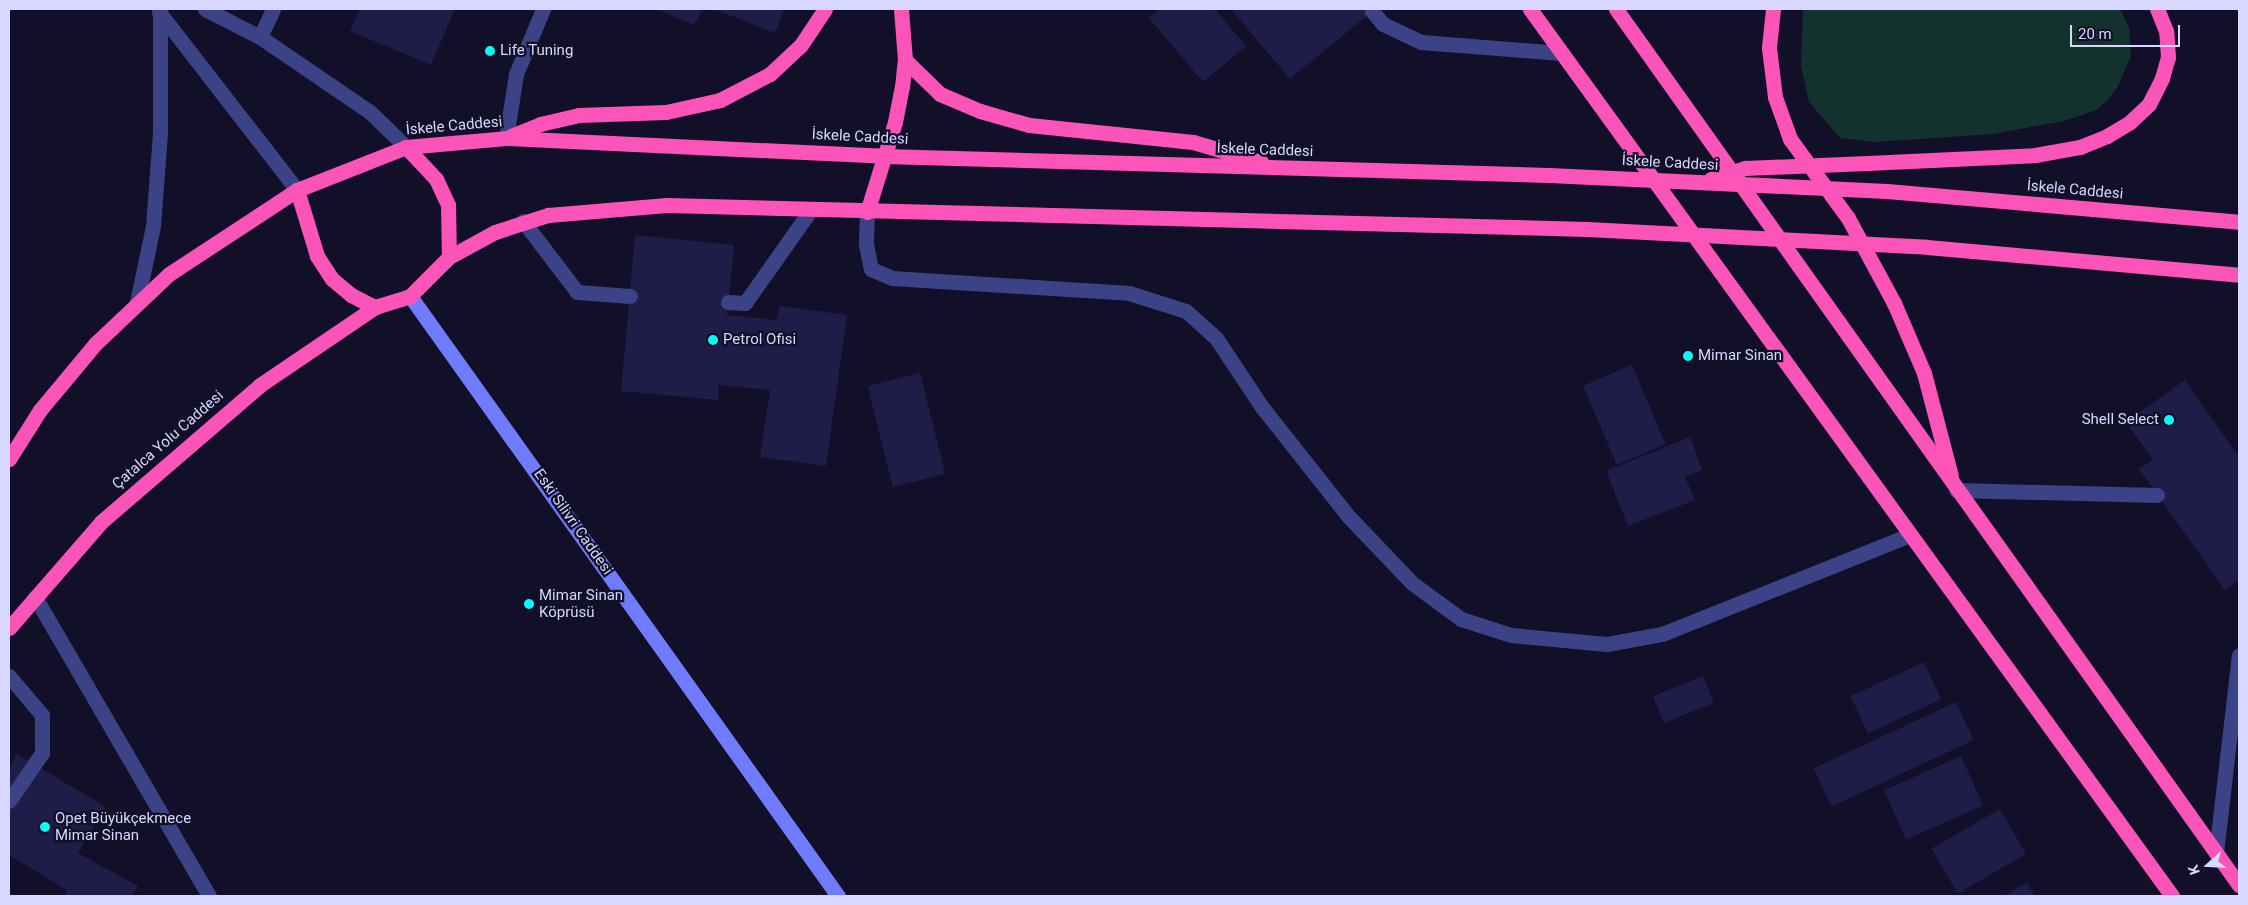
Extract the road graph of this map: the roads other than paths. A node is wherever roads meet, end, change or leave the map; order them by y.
1 (205, 9) edge
2 (273, 9) edge
3 (543, 9) edge
4 (825, 9) edge
5 (901, 9) edge
6 (1530, 9) edge
7 (1616, 9) edge
8 (1773, 9) edge
9 (2157, 9) edge
10 (1372, 11) dead end
11 (159, 12) edge
12 (260, 37) junction
13 (1560, 52) junction
14 (906, 60) junction
15 (506, 138) junction
16 (406, 147) junction
17 (884, 156) junction
18 (1282, 168) junction
19 (1703, 182) junction
20 (297, 190) junction
21 (810, 211) junction
22 (867, 212) junction
23 (524, 221) junction
24 (2239, 222) edge
25 (449, 256) junction
26 (2239, 275) edge
27 (410, 296) junction
28 (630, 296) dead end
29 (137, 302) junction
30 (728, 302) dead end
31 (375, 307) junction
32 (9, 459) edge
33 (1955, 488) junction
34 (2157, 495) dead end
35 (1909, 534) junction
36 (35, 597) junction
37 (9, 628) edge
38 (2239, 655) edge
39 (9, 676) edge
40 (9, 802) edge
41 (2216, 853) junction
42 (2239, 885) edge
43 (209, 896) edge
44 (838, 896) edge
45 (2172, 896) edge

1 - 12 street
2 - 12 street
3 - 15 street
4 - 15 highway
5 - 14 highway
6 - 13 highway
7 - 33 highway
8 - 33 highway
9 - 19 highway, bridge
10 - 13 street
11 - 20 street
11 - 29 street
12 - 16 street
13 - 35 highway
14 - 17 highway
14 - 18 highway
15 - 16 highway, İskele Caddesi
15 - 17 highway, İskele Caddesi
16 - 20 highway, İskele Caddesi
16 - 25 highway
17 - 18 highway, İskele Caddesi
17 - 22 highway
18 - 19 highway, İskele Caddesi, bridge
19 - 24 highway, İskele Caddesi, bridge
20 - 29 highway
20 - 31 highway
21 - 22 highway
21 - 23 highway
21 - 30 street
22 - 26 highway, bridge
22 - 35 street
23 - 25 highway
23 - 28 street
25 - 27 highway
27 - 31 highway
27 - 44 main road, Eski Silivri Caddesi
29 - 32 highway
31 - 36 highway, Çatalca Yolu Caddesi
33 - 34 street
33 - 41 highway
35 - 45 highway
36 - 37 highway, Çatalca Yolu Caddesi
36 - 43 street
38 - 41 street
39 - 40 street
41 - 42 highway

